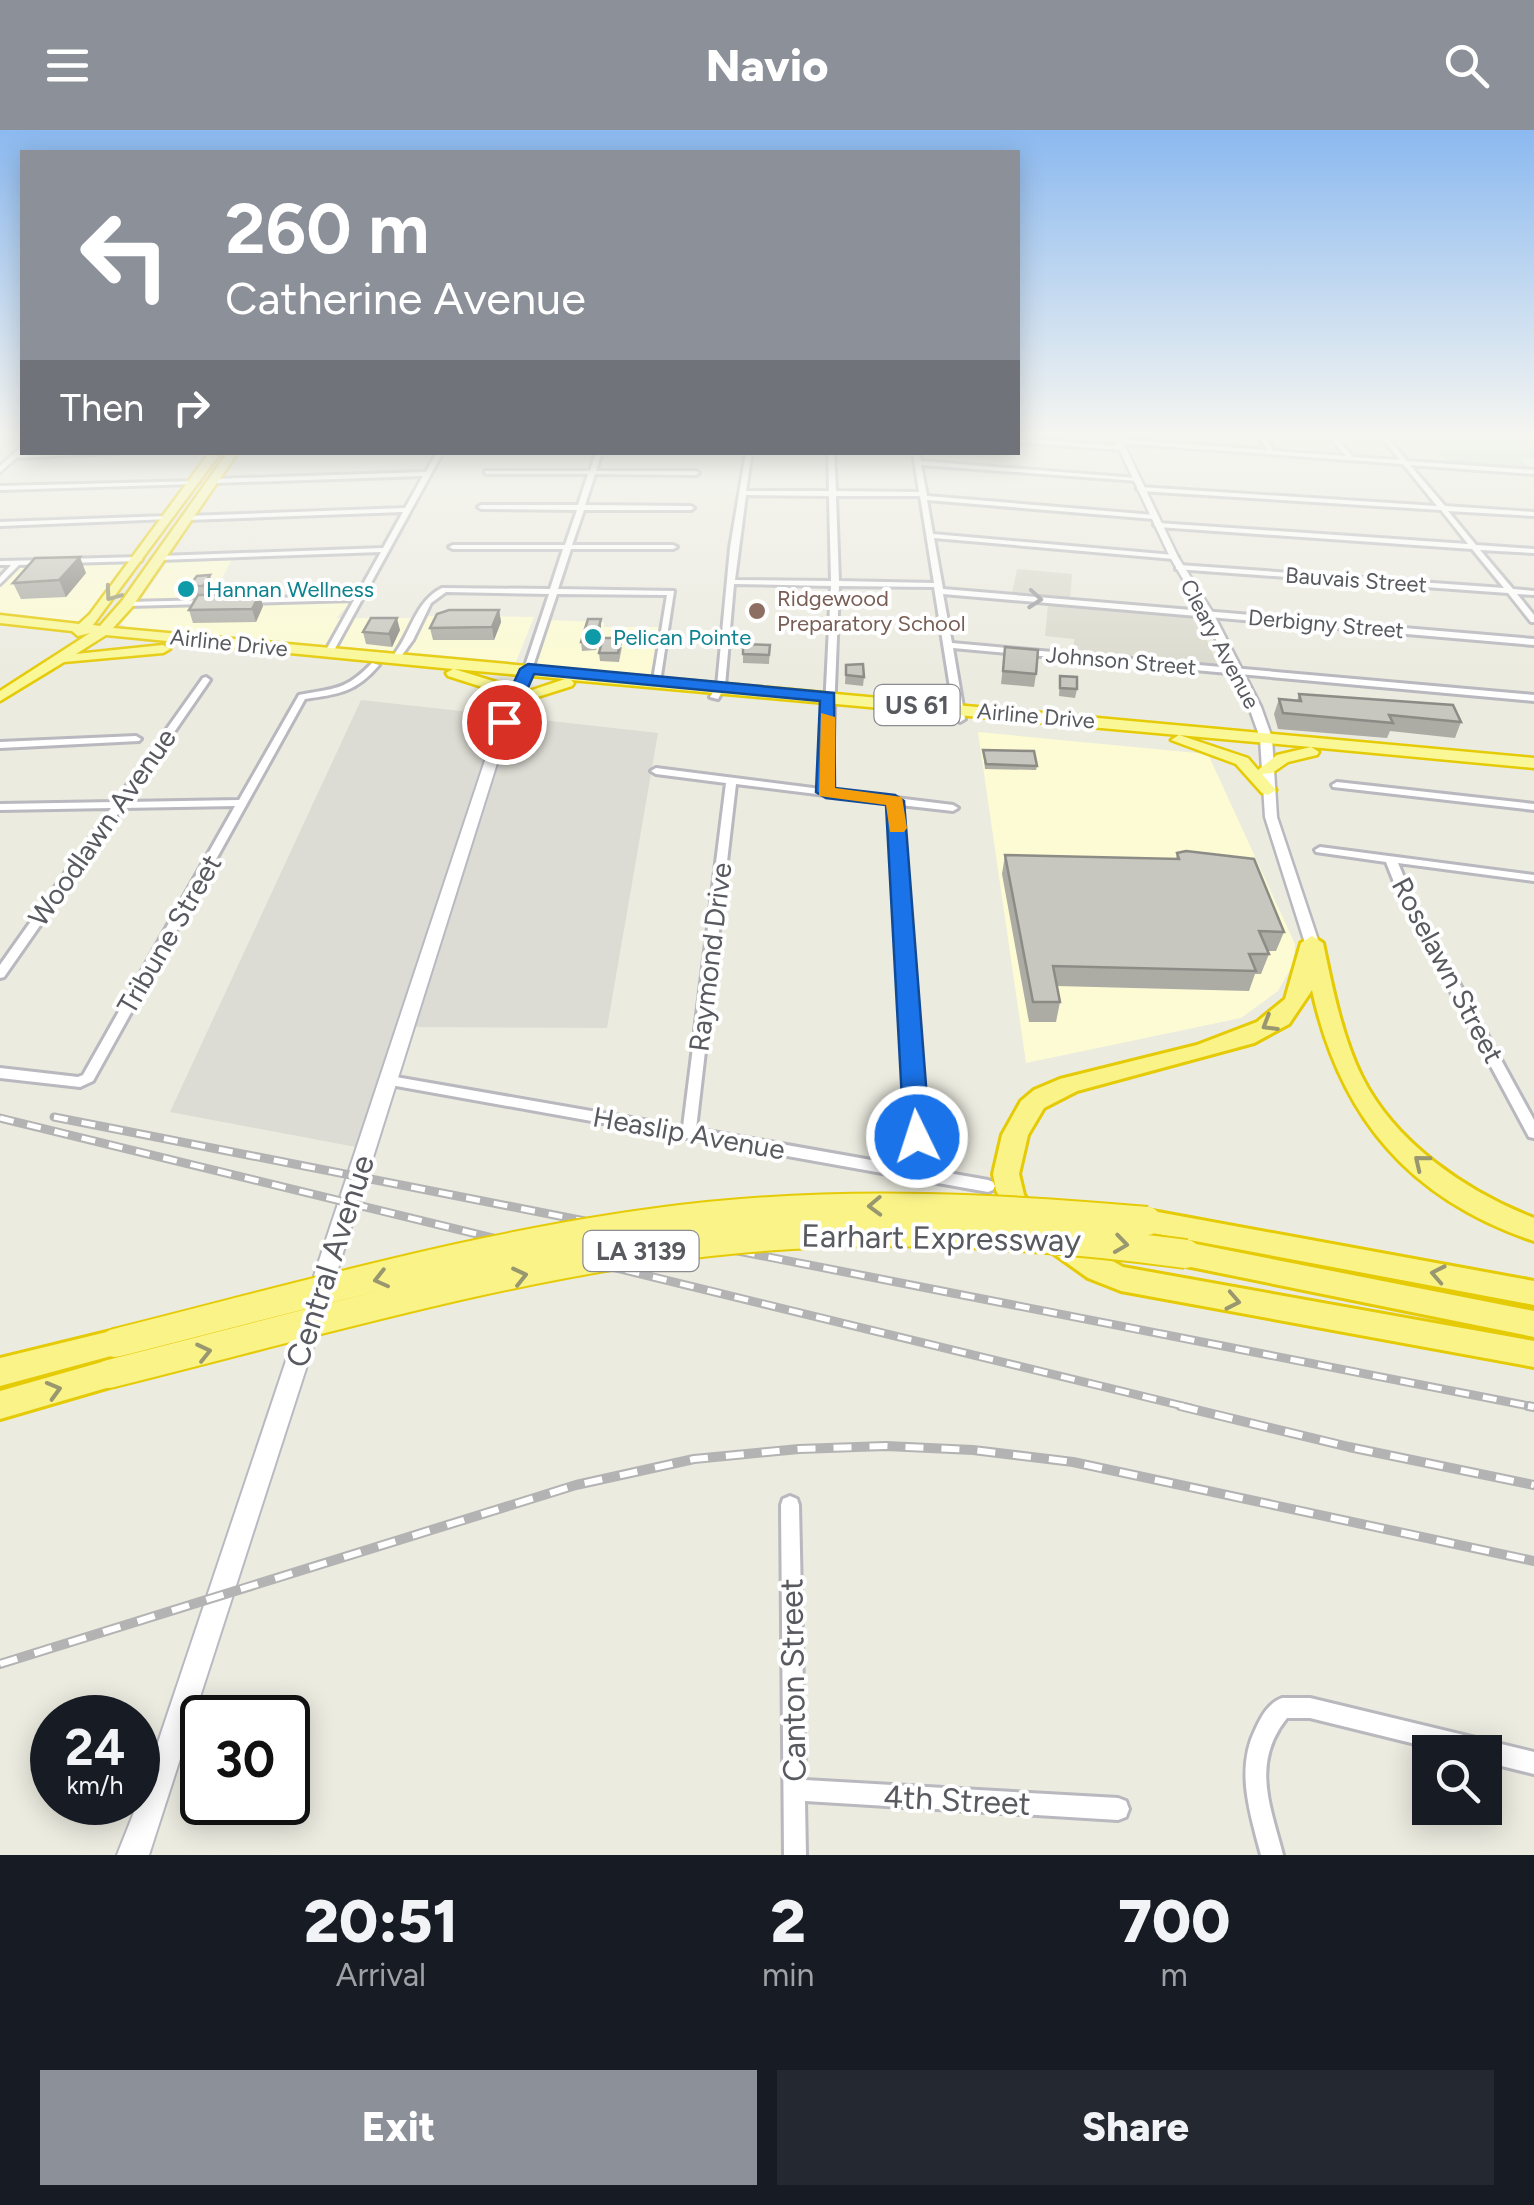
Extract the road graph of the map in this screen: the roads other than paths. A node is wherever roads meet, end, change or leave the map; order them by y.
1 (171, 514) edge
2 (179, 514) edge
3 (190, 514) edge
4 (284, 514) edge
5 (405, 514) edge
6 (578, 514) edge
7 (741, 514) edge
8 (833, 514) edge
9 (928, 514) edge
10 (1096, 514) edge
11 (1153, 514) edge
12 (1449, 514) edge
13 (168, 518) junction
14 (188, 518) junction
15 (1156, 521) junction
16 (0, 524) edge
17 (932, 536) junction
18 (567, 546) junction
19 (1475, 546) junction
20 (453, 547) dead end
21 (673, 547) dead end
22 (384, 550) junction
23 (1534, 551) edge
24 (138, 558) junction
25 (160, 558) junction
26 (1176, 562) junction
27 (18, 563) junction
28 (0, 564) edge
29 (0, 582) edge
30 (730, 582) junction
31 (835, 583) junction
32 (937, 588) junction
33 (553, 591) junction
34 (1511, 591) junction
35 (1534, 593) edge
36 (360, 598) junction
37 (243, 601) edge
38 (223, 602) edge
39 (126, 604) junction
40 (1208, 614) junction
41 (0, 619) edge
42 (1534, 620) edge
43 (0, 630) edge
44 (104, 630) junction
45 (87, 634) junction
46 (70, 638) junction
47 (1534, 642) edge
48 (948, 645) junction
49 (163, 649) junction
50 (336, 653) junction
51 (396, 657) junction
52 (303, 660) junction
53 (57, 662) junction
54 (375, 665) junction
55 (1237, 671) junction
56 (453, 672) junction
57 (524, 674) junction
58 (206, 680) dead end
59 (657, 680) junction
60 (0, 681) edge
61 (567, 683) junction
62 (718, 692) junction
63 (0, 697) edge
64 (1534, 698) edge
65 (512, 701) junction
66 (827, 702) junction
67 (960, 714) junction
68 (136, 739) dead end
69 (1177, 739) junction
70 (1266, 743) junction
71 (0, 745) edge
72 (1311, 752) junction
73 (1534, 762) edge
74 (1266, 770) junction
75 (656, 772) dead end
76 (1534, 772) edge
77 (731, 781) junction
78 (1337, 784) dead end
79 (1268, 790) junction
80 (826, 792) junction
81 (895, 801) junction
82 (244, 803) junction
83 (119, 806) junction
84 (0, 807) edge
85 (953, 808) dead end
86 (1534, 808) edge
87 (1320, 850) dead end
88 (1391, 860) junction
89 (1534, 878) edge
90 (1312, 942) junction
91 (0, 974) edge
92 (0, 1073) edge
93 (390, 1081) junction
94 (1534, 1133) edge
95 (689, 1134) junction
96 (919, 1173) junction
97 (988, 1186) dead end
98 (1534, 1230) edge
99 (1534, 1292) edge
100 (1534, 1324) edge
101 (1534, 1354) edge
102 (0, 1369) edge
103 (0, 1405) edge
104 (790, 1505) dead end
105 (1534, 1763) edge
106 (795, 1790) junction
107 (1118, 1809) dead end
108 (133, 1855) edge
109 (794, 1855) edge
110 (1272, 1855) edge

1 - 13 highway
2 - 14 highway
3 - 14 highway
4 - 14 street
5 - 22 street
6 - 18 street
7 - 30 street
8 - 31 street
9 - 17 street
10 - 15 street
11 - 15 street, Cleary Avenue
12 - 19 street
13 - 16 street
13 - 24 highway
14 - 25 highway
15 - 19 street
15 - 26 street, Cleary Avenue
17 - 26 street, Bauvais Street
17 - 32 street
18 - 20 street
18 - 21 street
18 - 33 street
19 - 23 street
19 - 34 street
22 - 25 street
22 - 36 street
24 - 27 street
24 -> 45 highway
25 - 39 highway
26 - 34 street, Bauvais Street
26 - 40 street, Cleary Avenue
27 - 28 street
27 - 29 street
30 - 31 street, Derbigny Street
30 - 62 street
31 - 32 street, Derbigny Street
31 - 66 street
32 -> 40 street, Derbigny Street
32 - 48 street
33 - 51 street
33 - 57 street
33 - 59 street
34 - 35 street, Bauvais Street
34 - 42 street
36 - 37 street
36 - 50 street
38 - 39 street
39 - 44 highway
40 - 47 street, Derbigny Street
40 - 55 street, Cleary Avenue
41 - 45 highway, Airline Drive / US 61
43 - 46 highway, Airline Drive / US 61
44 - 45 highway
44 - 50 highway, Airline Drive / US 61
45 - 46 highway, Airline Drive / US 61
45 - 49 highway, Airline Drive / US 61
45 - 53 highway
46 - 60 highway
48 - 55 street, Johnson Street
48 - 67 street
49 - 52 highway, Airline Drive / US 61
49 - 53 highway
50 - 51 highway, Airline Drive / US 61
50 - 52 highway
51 - 57 highway, Airline Drive / US 61
52 - 54 highway, Airline Drive / US 61
53 - 63 highway
54 - 56 highway, Airline Drive / US 61
54 - 82 street, Tribune Street
55 - 64 street, Johnson Street
55 - 70 street, Cleary Avenue
56 - 57 highway, Airline Drive / US 61
56 - 65 highway
57 - 59 highway, Airline Drive / US 61
57 - 61 highway, Airline Drive / US 61
57 - 65 main road, Central Avenue
58 - 83 street, Woodlawn Avenue
59 - 62 highway, Airline Drive / US 61
61 - 62 highway, Airline Drive / US 61
61 - 65 highway
62 - 66 highway, Airline Drive / US 61
65 - 93 main road, Central Avenue
66 - 67 highway, Airline Drive / US 61
66 - 80 street
67 - 69 highway, Airline Drive / US 61
67 - 70 highway, Airline Drive / US 61
68 - 71 street
69 - 70 highway, Airline Drive / US 61
69 - 79 highway
70 - 72 highway, Airline Drive / US 61
70 - 73 highway, Airline Drive / US 61
70 - 74 street
72 - 74 highway
72 - 76 highway, Airline Drive / US 61
74 - 79 street
75 - 77 street
77 - 80 street
77 - 95 street, Raymond Drive
78 - 86 street
79 - 90 street
80 - 81 street
81 - 85 street
81 - 96 street
82 - 83 street
82 - 92 street, Tribune Street
83 - 84 street
83 - 91 street, Woodlawn Avenue
87 - 88 street
88 - 89 street
88 - 94 street, Roselawn Street
98 -> 90 highway
90 -> 101 highway
93 - 95 street, Heaslip Avenue
93 - 108 main road, Central Avenue
95 - 96 street, Heaslip Avenue
96 - 97 street, Heaslip Avenue
99 -> 102 highway, Earhart Expressway / LA 3139, bridge
103 -> 100 highway, Earhart Expressway / LA 3139, bridge
104 - 106 street, Canton Street
105 - 110 street
106 - 107 street, 4th Street
106 - 109 street, Canton Street

